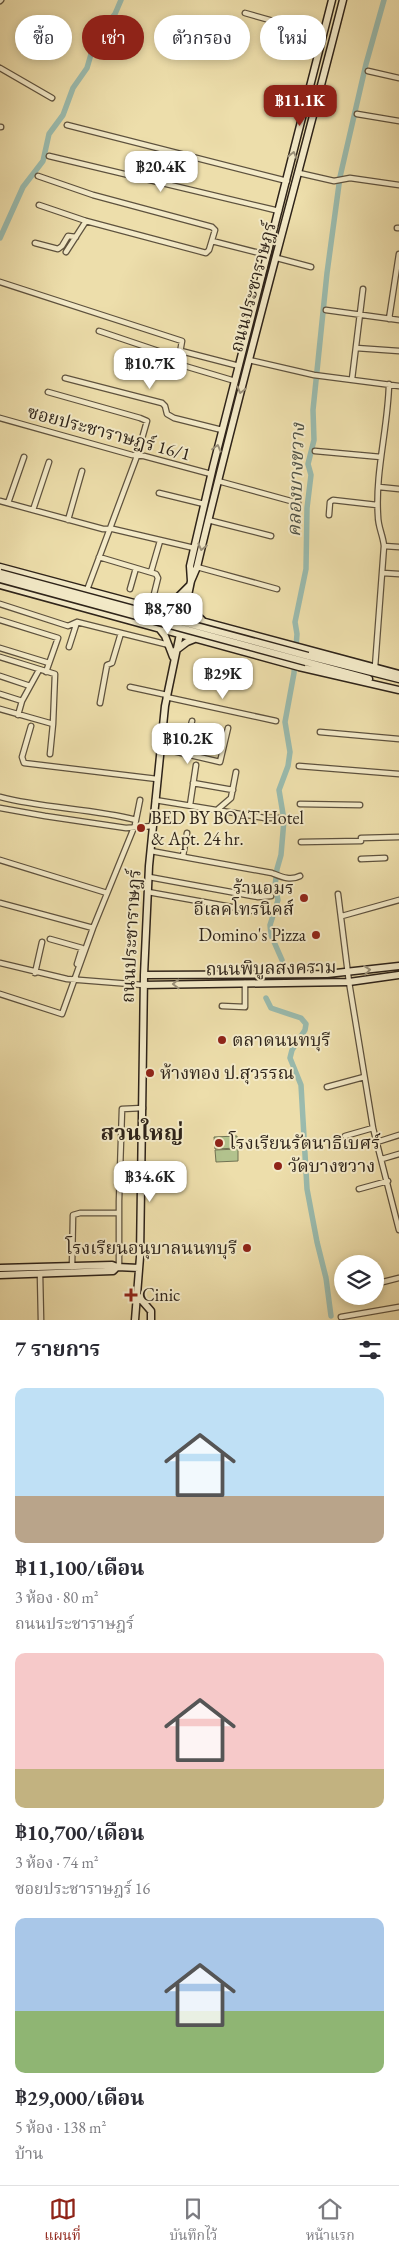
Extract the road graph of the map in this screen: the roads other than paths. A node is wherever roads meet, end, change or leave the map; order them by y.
1 (332, 0) edge
2 (343, 0) edge
3 (246, 13) dead end
4 (260, 17) edge
5 (326, 23) edge
6 (317, 60) edge
7 (0, 68) edge
8 (368, 71) dead end
9 (399, 78) edge
10 (52, 98) dead end
11 (357, 114) dead end
12 (399, 121) edge
13 (68, 125) dead end
14 (48, 156) dead end
15 (299, 173) junction
16 (38, 176) dead end
17 (286, 181) junction
18 (399, 185) edge
19 (40, 205) dead end
20 (279, 211) junction
21 (86, 221) junction
22 (76, 237) junction
23 (212, 241) junction
24 (35, 243) dead end
25 (66, 252) dead end
26 (399, 254) edge
27 (267, 256) junction
28 (277, 258) junction
29 (311, 267) dead end
30 (0, 282) edge
31 (363, 289) dead end
32 (392, 298) junction
33 (399, 298) edge
34 (326, 310) dead end
35 (361, 314) junction
36 (389, 319) junction
37 (399, 320) edge
38 (99, 332) dead end
39 (356, 348) junction
40 (181, 351) junction
41 (399, 351) edge
42 (179, 358) junction
43 (249, 360) junction
44 (238, 366) junction
45 (65, 378) dead end
46 (352, 379) junction
47 (235, 381) junction
48 (389, 384) junction
49 (399, 386) edge
50 (48, 392) dead end
51 (0, 418) edge
52 (222, 430) junction
53 (315, 450) dead end
54 (137, 456) junction
55 (24, 457) dead end
56 (381, 458) junction
57 (49, 462) dead end
58 (82, 471) dead end
59 (211, 474) junction
60 (218, 481) junction
61 (379, 487) junction
62 (399, 489) edge
63 (159, 493) dead end
64 (0, 501) edge
65 (8, 503) junction
66 (298, 503) dead end
67 (204, 504) junction
68 (377, 505) junction
69 (33, 510) junction
70 (329, 515) dead end
71 (68, 520) junction
72 (208, 520) junction
73 (109, 529) junction
74 (271, 536) dead end
75 (160, 541) junction
76 (384, 546) junction
77 (399, 547) edge
78 (194, 548) junction
79 (99, 557) junction
80 (197, 567) junction
81 (0, 568) edge
82 (136, 568) junction
83 (151, 572) junction
84 (0, 573) edge
85 (383, 573) junction
86 (399, 574) edge
87 (0, 579) edge
88 (190, 583) junction
89 (0, 585) edge
90 (130, 589) dead end
91 (277, 589) dead end
92 (87, 590) junction
93 (188, 594) junction
94 (153, 598) dead end
95 (0, 604) edge
96 (147, 606) junction
97 (157, 609) junction
98 (183, 616) junction
99 (0, 620) edge
100 (204, 621) junction
101 (77, 622) junction
102 (144, 623) junction
103 (212, 624) junction
104 (158, 627) junction
105 (121, 633) junction
106 (179, 634) junction
107 (197, 638) junction
108 (209, 641) junction
109 (169, 645) junction
110 (69, 647) dead end
111 (0, 648) edge
112 (174, 655) junction
113 (0, 657) edge
114 (307, 659) junction
115 (49, 663) junction
116 (375, 667) junction
117 (39, 670) junction
118 (46, 672) junction
119 (399, 674) edge
120 (0, 676) edge
121 (399, 679) edge
122 (30, 686) junction
123 (130, 687) dead end
124 (399, 689) edge
125 (0, 694) edge
126 (167, 696) junction
127 (22, 700) junction
128 (100, 703) dead end
129 (0, 709) edge
130 (18, 714) junction
131 (192, 721) dead end
132 (276, 721) dead end
133 (53, 724) junction
134 (31, 726) dead end
135 (228, 728) dead end
136 (320, 732) dead end
137 (399, 739) edge
138 (160, 748) junction
139 (50, 754) dead end
140 (184, 754) junction
141 (196, 765) dead end
142 (299, 766) dead end
143 (236, 772) dead end
144 (399, 774) edge
145 (157, 779) junction
146 (193, 783) junction
147 (233, 790) junction
148 (0, 797) edge
149 (140, 800) dead end
150 (155, 800) junction
151 (300, 804) dead end
152 (190, 806) junction
153 (360, 806) dead end
154 (0, 808) edge
155 (218, 810) junction
156 (280, 818) dead end
157 (136, 823) junction
158 (153, 826) junction
159 (187, 833) dead end
160 (399, 837) edge
161 (301, 842) dead end
162 (151, 851) junction
163 (183, 856) junction
164 (385, 858) dead end
165 (361, 859) dead end
166 (0, 860) edge
167 (300, 876) dead end
168 (149, 877) junction
169 (148, 892) junction
170 (107, 893) junction
171 (338, 894) dead end
172 (271, 896) dead end
173 (399, 900) edge
174 (0, 902) edge
175 (254, 911) dead end
176 (342, 916) junction
177 (93, 928) junction
178 (50, 939) dead end
179 (42, 942) dead end
180 (81, 956) junction
181 (0, 963) edge
182 (77, 966) dead end
183 (399, 966) edge
184 (348, 972) junction
185 (35, 973) junction
186 (144, 975) junction
187 (399, 975) edge
188 (73, 980) junction
189 (349, 982) junction
190 (245, 983) junction
191 (144, 985) junction
192 (0, 994) edge
193 (222, 1006) dead end
194 (364, 1077) junction
195 (327, 1087) dead end
196 (142, 1108) junction
197 (374, 1128) junction
198 (399, 1135) edge
199 (345, 1136) dead end
200 (377, 1142) junction
201 (399, 1154) edge
202 (382, 1159) junction
203 (388, 1181) junction
204 (358, 1189) dead end
205 (119, 1213) junction
206 (399, 1230) edge
207 (72, 1267) junction
208 (118, 1267) junction
209 (0, 1268) edge
210 (139, 1268) junction
211 (40, 1274) junction
212 (0, 1275) edge
213 (399, 1278) edge
214 (384, 1282) edge
215 (138, 1296) junction
216 (399, 1307) edge
217 (341, 1317) dead end
218 (41, 1320) edge
219 (135, 1320) edge
220 (151, 1320) edge

1 - 5 main road, ถนนประชาราษฎร์
2 - 15 main road, ถนนประชาราษฎร์
3 - 4 street
17 -> 6 main road, ถนนประชาราษฎร์
7 - 10 street
8 - 9 street
11 - 12 street
13 - 17 street
14 - 20 street
15 - 18 street
15 - 28 main road, ถนนประชาราษฎร์
16 - 23 street
17 - 20 main road, ถนนประชาราษฎร์
19 - 21 street
20 - 27 main road, ถนนประชาราษฎร์
21 - 22 street
21 - 23 street
22 - 24 street
22 - 25 street
23 - 27 street
26 - 32 street
27 - 44 main road, ถนนประชาราษฎร์
28 - 29 street
28 - 43 main road, ถนนประชาราษฎร์
30 - 40 street
31 - 35 street
32 - 33 street
32 - 36 street
34 - 35 street
35 - 36 street
35 - 39 street
36 - 37 street
38 - 42 street
39 - 41 street
39 - 46 street
40 - 42 street
40 - 44 street
42 - 47 street
43 - 46 street
43 -> 60 main road, ถนนประชาราษฎร์
44 - 47 main road, ถนนประชาราษฎร์
45 - 52 street
46 - 48 street
47 - 52 main road, ถนนประชาราษฎร์
48 - 49 street
48 - 56 street
50 - 54 street
51 - 54 street, ซอยประชาราษฎร์ 16/1
59 -> 52 main road, ถนนประชาราษฎร์
53 - 56 street
54 - 59 street, ซอยประชาราษฎร์ 16/1
54 - 73 street
55 - 65 street
56 - 61 street
57 - 69 street
58 - 71 street
59 - 67 main road, ถนนประชาราษฎร์
60 - 66 street
60 - 72 main road, ถนนประชาราษฎร์
61 - 62 street
61 - 68 street
63 - 67 street
64 - 65 street
65 - 69 street
67 - 78 main road, ถนนประชาราษฎร์
68 - 70 street
68 - 76 street
69 - 71 street
71 - 73 street
72 - 74 street
72 -> 80 main road, ถนนประชาราษฎร์
73 - 75 street
73 - 79 street
75 - 78 street
75 - 83 street
76 - 77 street
76 - 85 street
78 - 88 main road, ถนนประชาราษฎร์
79 - 82 street
79 - 92 street
80 - 88 main road, ถนนประชาราษฎร์
80 - 91 street
81 - 92 main road
82 - 83 street
82 - 90 street
83 - 94 street
84 - 114 main road, bridge
85 - 86 street
85 - 116 street
87 - 114 main road, bridge
88 - 93 main road, ถนนประชาราษฎร์
88 - 97 main road
89 - 102 main road
92 - 96 main road
93 - 98 main road, ถนนประชาราษฎร์
93 - 100 main road
95 - 101 street
96 - 97 main road
96 - 102 main road
97 - 98 main road
98 - 100 main road
98 - 106 main road, ถนนประชาราษฎร์
99 - 115 street
100 - 103 main road
101 - 105 street
101 - 110 street
102 - 104 main road
103 - 108 main road
103 - 116 main road
104 - 106 main road
104 - 109 main road
105 - 109 street
105 - 128 street
106 - 107 main road
106 - 112 main road, ถนนประชาราษฎร์
107 - 108 main road
107 - 112 main road
108 - 124 main road
109 - 112 main road
111 - 115 street
112 - 126 main road, ถนนประชาราษฎร์
113 - 117 street
114 - 121 main road
114 - 124 main road
115 - 118 street
116 - 119 main road
117 - 118 street
117 - 122 street
118 - 133 street
120 - 122 street
122 - 127 street
123 - 126 street
125 - 127 street
126 - 132 street
126 - 138 main road, ถนนประชาราษฎร์
127 - 130 street
129 - 130 street
130 - 133 street
131 - 140 street
133 - 139 street
134 - 145 street
135 - 140 street
136 - 137 street
138 - 140 street
138 - 145 main road, ถนนประชาราษฎร์
141 - 146 street
142 - 144 street
143 - 147 street
145 - 150 main road, ถนนประชาราษฎร์
146 - 147 street
146 - 152 street
147 - 155 street
148 - 157 street
149 - 157 street
150 - 152 street
150 - 158 main road, ถนนประชาราษฎร์
151 - 153 street
152 - 155 street
154 - 157 street
155 - 156 street
157 - 158 street
157 - 170 street
158 - 162 main road, ถนนประชาราษฎร์
159 - 163 street
160 - 161 street
162 - 163 street
162 - 168 main road, ถนนประชาราษฎร์
163 - 167 street
164 - 165 street
166 - 170 street
168 - 169 main road, ถนนประชาราษฎร์
168 - 172 street
169 - 175 street
169 - 186 main road, ถนนประชาราษฎร์
170 - 177 street
171 - 176 street
173 - 176 street
174 - 177 street
176 - 184 street
177 - 180 street
178 - 180 street
179 - 185 street
180 - 182 street
180 - 188 street
181 - 185 street
184 -> 183 main road, ถนนพิบูลสงคราม
184 - 186 main road, ถนนพิบูลสงคราม
184 - 189 street
185 - 188 street
186 - 191 main road, ถนนประชาราษฎร์
187 - 189 main road, ถนนพิบูลสงคราม
188 - 191 street
188 - 192 street
189 - 190 main road, ถนนพิบูลสงคราม
189 - 194 street
190 -> 191 main road, ถนนพิบูลสงคราม
190 - 193 street
191 - 196 main road, ถนนประชาราษฎร์
194 - 195 street
194 - 197 street
196 - 205 street
196 - 210 main road, ถนนประชาราษฎร์
197 - 199 street
197 - 200 street
198 - 200 street
200 - 202 street
201 - 202 street
202 - 203 street
203 - 204 street
203 - 206 street
205 - 207 street
205 - 208 street
207 - 208 main road
207 - 209 main road
208 - 210 main road
208 - 211 main road
210 - 215 main road, ถนนประชาราษฎร์
211 - 212 main road
211 - 218 street
213 - 214 street
215 - 219 main road, ถนนประชาราษฎร์
215 - 220 main road
216 - 217 street

